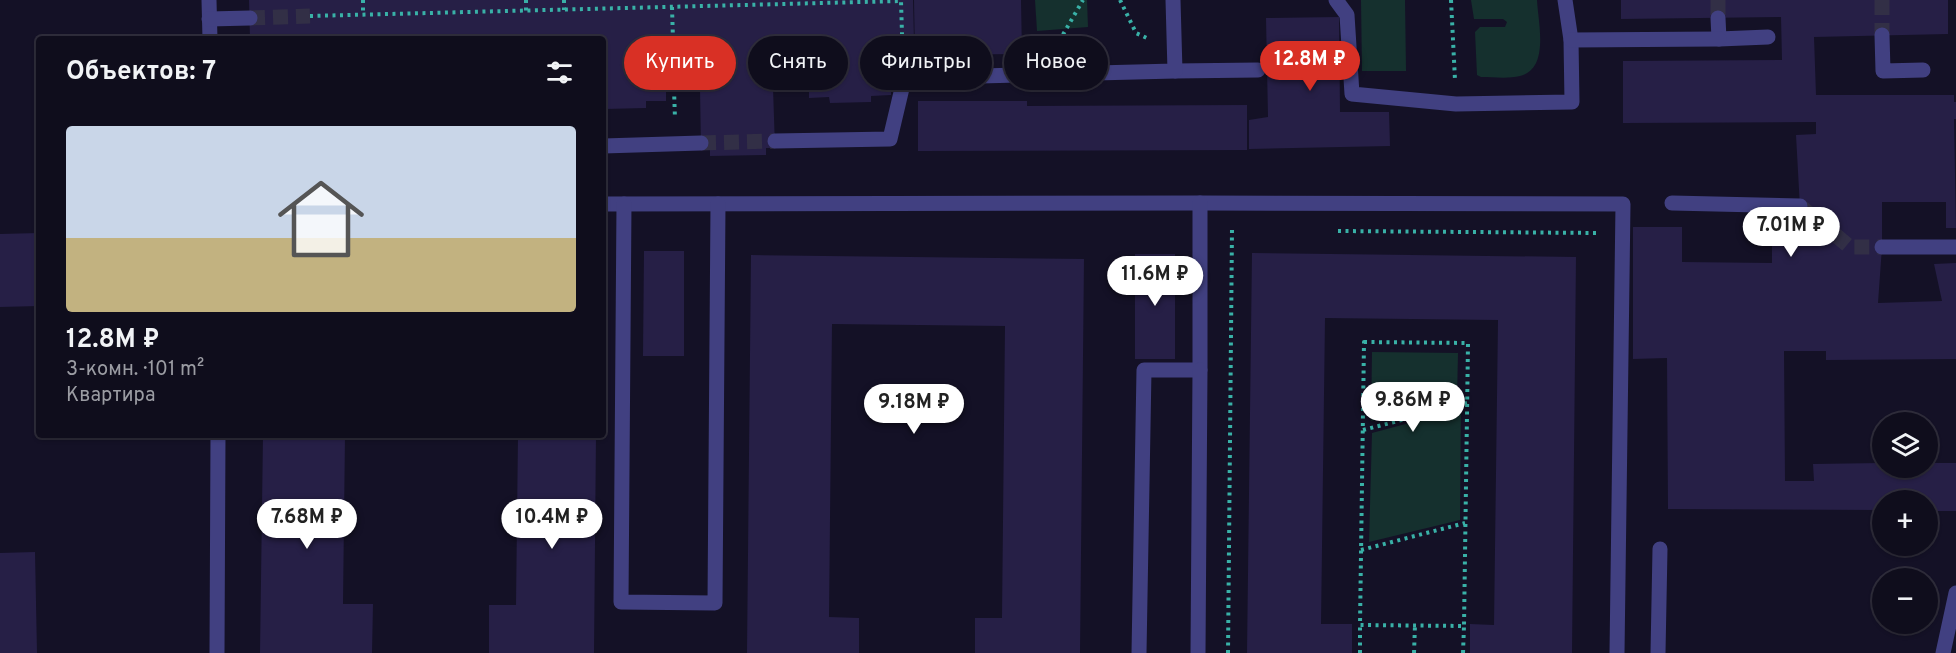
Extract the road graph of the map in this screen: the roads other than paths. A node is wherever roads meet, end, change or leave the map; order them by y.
1 (209, 0) edge
2 (1173, 0) edge
3 (1336, 0) edge
4 (1565, 0) edge
5 (250, 18) tunnel mouth
6 (1718, 18) tunnel mouth
7 (209, 19) junction
8 (1882, 35) tunnel mouth
9 (210, 36) edge
10 (1768, 37) dead end
11 (1719, 39) junction
12 (1571, 40) junction
13 (1258, 70) dead end
14 (1923, 70) dead end
15 (1175, 71) junction
16 (992, 76) edge
17 (902, 90) tunnel mouth
18 (775, 141) tunnel mouth
19 (701, 143) tunnel mouth
20 (606, 146) edge
21 (1200, 202) junction
22 (1672, 202) dead end
23 (606, 204) edge
24 (624, 204) junction
25 (718, 204) junction
26 (1800, 206) tunnel mouth
27 (1882, 247) tunnel mouth
28 (1956, 247) edge
29 (1200, 370) junction
30 (218, 438) edge
31 (1660, 549) dead end
32 (1956, 593) edge
33 (217, 653) edge
34 (1139, 653) edge
35 (1198, 653) edge
36 (1617, 653) edge
37 (1658, 653) edge
38 (1943, 653) edge

1 - 7 lane
2 - 15 lane
3 - 12 lane
4 - 12 lane
5 - 7 lane
6 - 11 lane
7 - 9 lane
8 - 14 lane
10 - 11 lane
11 - 12 lane
13 - 15 lane
15 - 16 lane
17 - 18 lane
19 - 20 lane
21 - 25 lane
21 - 29 lane
21 - 36 lane
22 - 26 lane
23 - 24 lane
24 - 25 lane
24 - 25 lane
27 - 28 lane
29 - 34 lane
29 - 35 lane
30 - 33 lane
31 - 37 lane
32 - 38 lane

